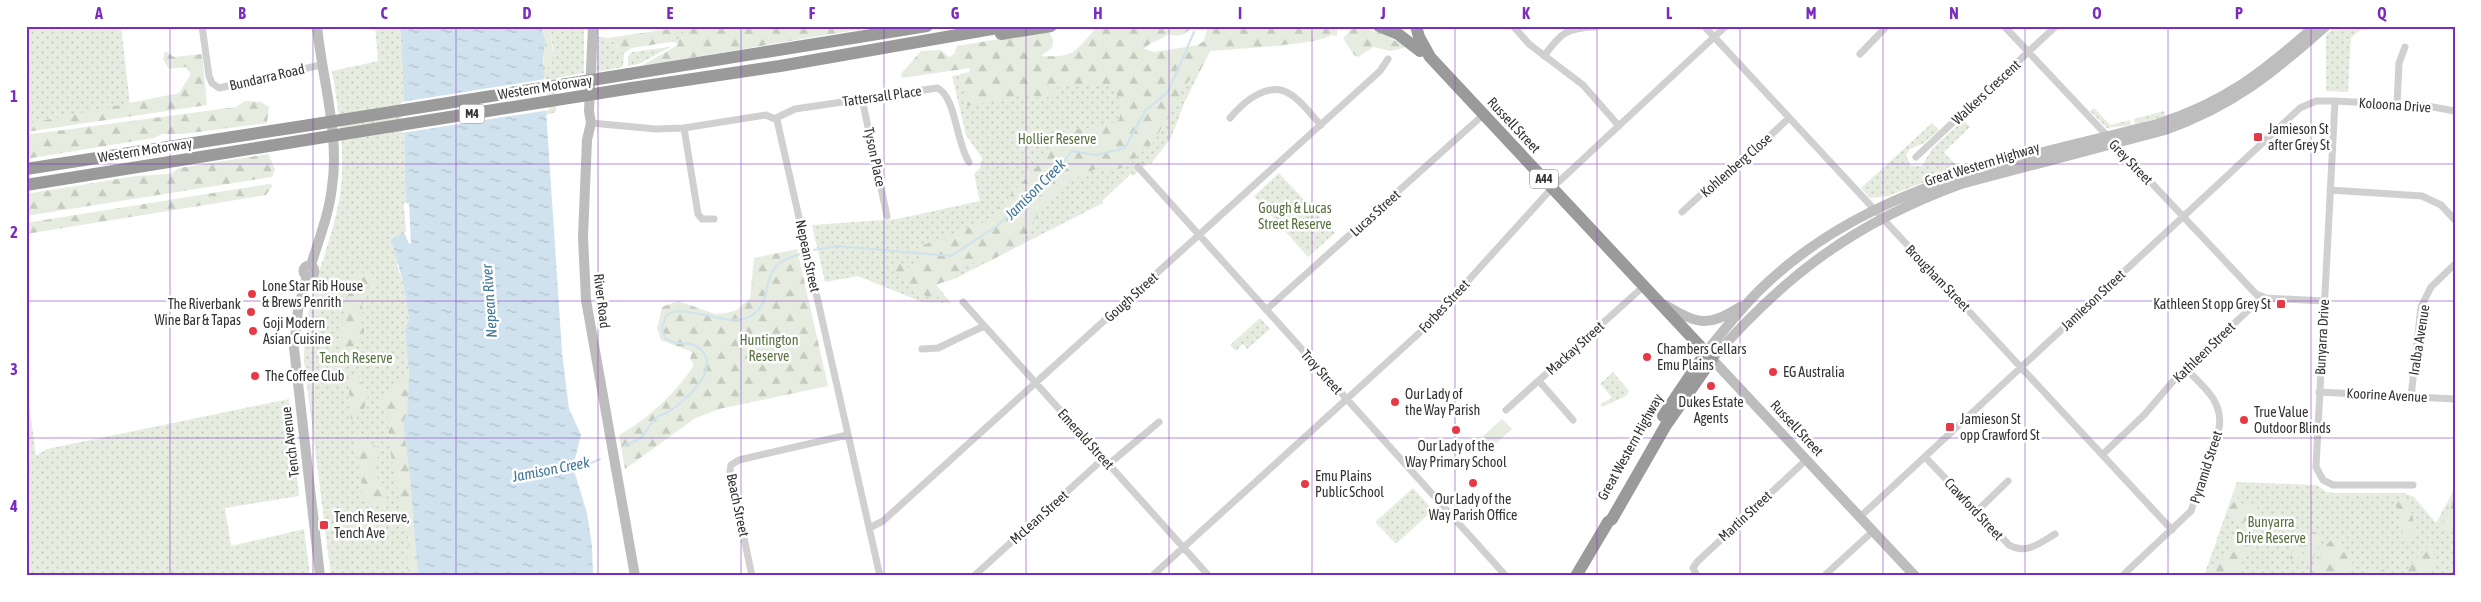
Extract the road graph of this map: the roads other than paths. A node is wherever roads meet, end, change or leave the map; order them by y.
1 (202, 26) edge
2 (317, 26) edge
3 (593, 26) edge
4 (907, 26) edge
5 (927, 26) edge
6 (1009, 26) edge
7 (1051, 26) edge
8 (1379, 26) edge
9 (1403, 26) edge
10 (1416, 26) edge
11 (1513, 26) edge
12 (1704, 26) edge
13 (1726, 26) edge
14 (1887, 26) edge
15 (2004, 26) edge
16 (2056, 26) edge
17 (2315, 26) edge
18 (2326, 26) edge
19 (1594, 27) edge
20 (892, 32) junction
21 (1714, 38) junction
22 (892, 46) junction
23 (2405, 47) dead end
24 (2028, 52) junction
25 (1425, 54) junction
26 (1860, 54) dead end
27 (1544, 56) junction
28 (1388, 59) dead end
29 (321, 65) junction
30 (862, 99) junction
31 (2335, 101) junction
32 (2396, 104) junction
33 (2455, 111) edge
34 (1483, 115) junction
35 (776, 118) junction
36 (1230, 118) dead end
37 (1789, 118) junction
38 (592, 123) junction
39 (1320, 125) junction
40 (1619, 126) junction
41 (684, 128) junction
42 (2111, 140) junction
43 (1916, 157) dead end
44 (969, 162) dead end
45 (1138, 167) dead end
46 (26, 169) edge
47 (26, 185) edge
48 (1552, 188) junction
49 (2330, 190) junction
50 (1873, 210) junction
51 (1682, 212) dead end
52 (888, 216) dead end
53 (2183, 216) junction
54 (1880, 218) junction
55 (714, 219) dead end
56 (2455, 220) edge
57 (1199, 235) junction
58 (2455, 264) edge
59 (1644, 286) junction
60 (2260, 296) junction
61 (1658, 301) junction
62 (2324, 301) junction
63 (963, 302) dead end
64 (1747, 303) junction
65 (1266, 310) junction
66 (984, 326) junction
67 (922, 349) dead end
68 (1709, 356) junction
69 (2022, 367) junction
70 (2186, 369) junction
71 (1539, 381) junction
72 (1036, 384) junction
73 (2319, 392) junction
74 (2411, 397) junction
75 (1347, 399) junction
76 (2455, 399) edge
77 (1506, 410) dead end
78 (1573, 420) dead end
79 (1159, 422) dead end
80 (847, 435) junction
81 (2103, 454) junction
82 (1925, 457) junction
83 (1806, 460) junction
84 (1107, 461) junction
85 (2008, 481) dead end
86 (2413, 485) dead end
87 (1976, 512) junction
88 (1860, 517) junction
89 (869, 528) junction
90 (2172, 530) junction
91 (1873, 531) junction
92 (2055, 534) dead end
93 (1184, 547) junction
94 (320, 576) edge
95 (635, 576) edge
96 (752, 576) edge
97 (880, 576) edge
98 (974, 576) edge
99 (1152, 576) edge
100 (1209, 576) edge
101 (1506, 576) edge
102 (1576, 576) edge
103 (1697, 576) edge
104 (1824, 576) edge
105 (1915, 576) edge
106 (2122, 576) edge

1 - 29 street, Bundarra Road
2 - 29 main road
3 - 38 main road, River Road
4 - 20 highway
5 - 20 highway, Western Motorway / M4
6 - 22 highway, Western Motorway / M4
7 - 22 highway, M4
8 - 25 highway
9 - 25 highway, Russell Street / A44
10 - 25 highway, Russell Street / A44
11 - 27 street
12 - 21 street, Brougham Street
13 - 21 street, Forbes Street
14 - 26 street
15 - 24 street, Grey Street
16 - 24 street, Walkers Crescent
17 - 42 main road, Great Western Highway
18 - 42 main road, Great Western Highway
19 - 27 street
20 - 46 highway, Western Motorway / M4, bridge
21 - 37 street, Brougham Street
21 - 40 street, Forbes Street
22 - 47 highway, Western Motorway / M4, bridge
23 - 32 street
24 - 42 street, Grey Street
24 - 43 street, Walkers Crescent
25 - 34 highway, Russell Street / A44
27 - 40 street
28 - 39 street, Gough Street
29 - 94 main road, Tench Avenue
30 - 35 street, Tattersall Place
30 - 44 street, Tattersall Place
30 - 52 street, Tyson Place
31 - 32 street, Koloona Drive
31 - 49 street, Bunyarra Drive
31 - 53 street, Jamieson Street
32 - 33 street, Koloona Drive
34 - 48 highway, Russell Street / A44
34 - 65 street, Lucas Street
35 - 41 street
35 - 80 street, Nepean Street
36 - 39 street
37 - 50 street, Brougham Street
37 - 51 street, Kohlenberg Close
38 - 41 street
38 - 95 main road, River Road
39 - 57 street, Gough Street
40 - 48 street, Forbes Street
41 - 55 street
42 - 50 main road, Great Western Highway
42 - 53 street, Grey Street
42 - 54 main road, Great Western Highway
45 - 57 street, Troy Street
48 - 59 highway, Russell Street / A44
48 - 75 street, Forbes Street
49 - 56 street
49 - 62 street, Bunyarra Drive
50 - 54 street, Brougham Street
50 - 64 main road, Great Western Highway
53 - 60 street, Grey Street
53 - 69 street, Jamieson Street
54 - 68 main road, Great Western Highway
54 - 69 street, Brougham Street
57 - 65 street, Troy Street
57 - 72 street, Gough Street
58 - 74 street, Iralba Avenue
59 - 61 highway, Russell Street / A44
59 - 71 street, Mackay Street
60 - 62 street
60 - 70 street, Kathleen Street
61 - 64 main road, Russell Street
61 - 68 highway, Russell Street / A44
62 - 73 street, Bunyarra Drive
63 - 66 street, Emerald Street
64 - 68 main road, Great Western Highway
65 - 75 street, Troy Street
66 - 67 street
66 - 72 street, Emerald Street
68 - 83 main road, Russell Street
68 - 102 highway, Great Western Highway
69 - 81 street, Brougham Street
69 - 82 street, Jamieson Street
70 - 81 street, Kathleen Street
70 - 90 street, Pyramid Street
71 - 77 street, Mackay Street
71 - 78 street
72 - 84 street, Emerald Street
72 - 89 street, Gough Street
73 - 74 street, Koorine Avenue
73 - 86 street, Bunyarra Drive
74 - 76 street, Koorine Avenue
75 - 93 street, Forbes Street
75 - 101 street, Troy Street
79 - 84 street, McLean Street
80 - 89 street, Nepean Street
80 - 96 street, Beach Street
81 - 90 street, Brougham Street
82 - 87 street, Crawford Street
82 - 88 street, Jamieson Street
83 - 88 main road, Russell Street
83 - 103 street, Martin Street
84 - 93 street, Emerald Street
84 - 98 street, McLean Street
85 - 87 street
87 - 92 street, Crawford Street
88 - 91 main road, Russell Street
89 - 97 street, Nepean Street
90 - 106 street, Pyramid Street
91 - 104 street
91 - 105 main road, Russell Street
93 - 99 street, Forbes Street
93 - 100 street, Emerald Street

